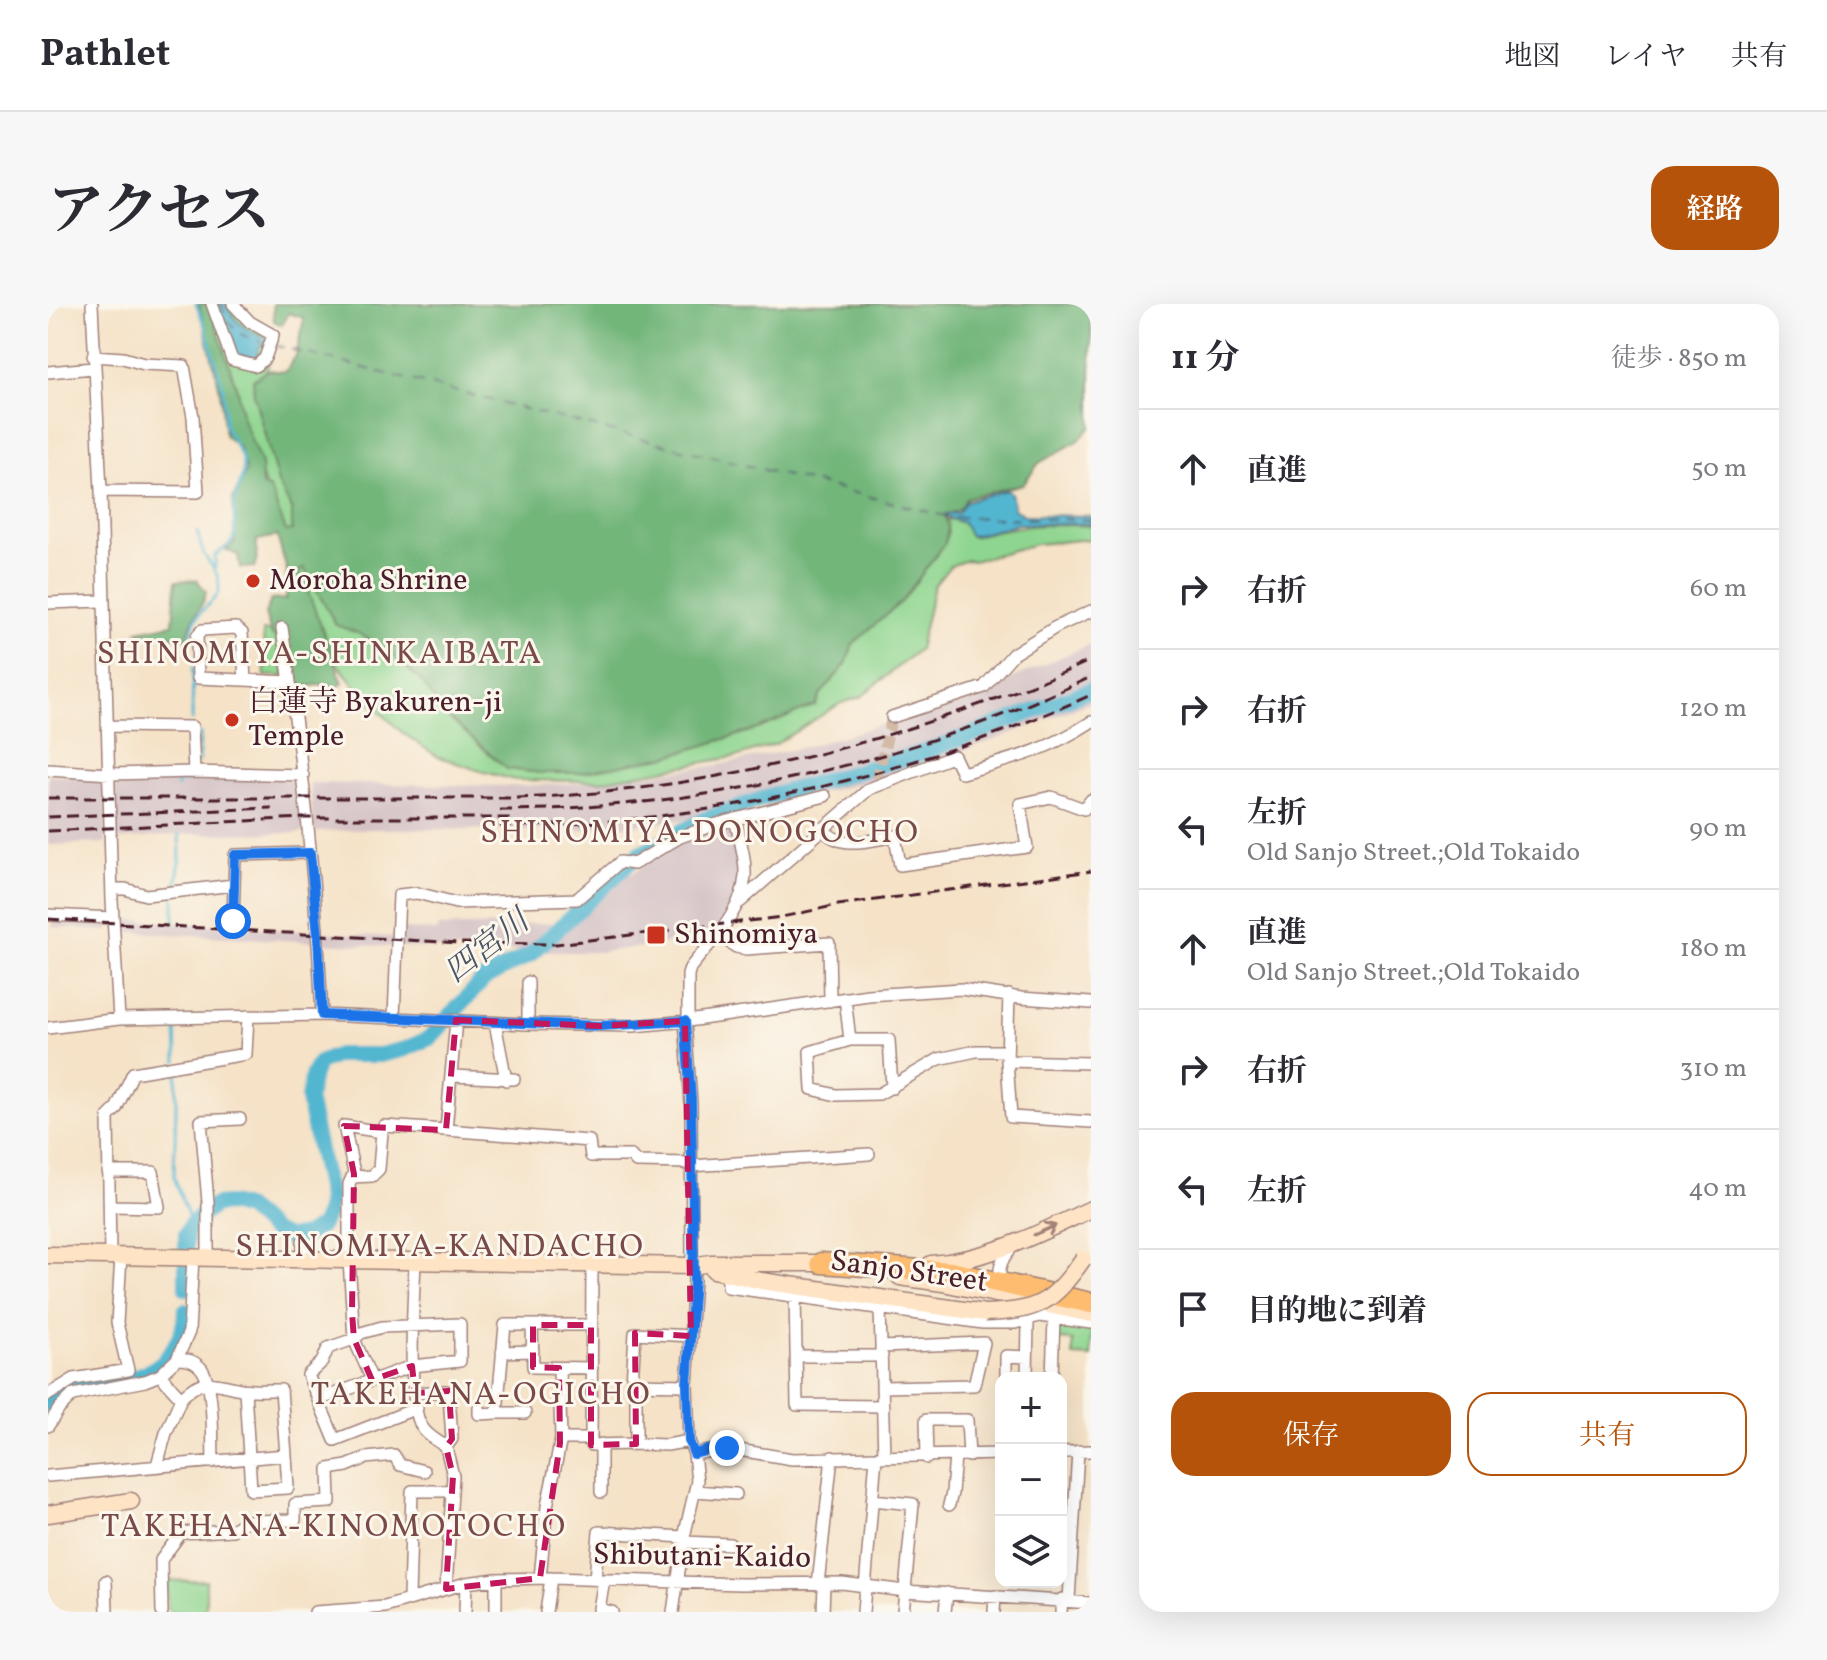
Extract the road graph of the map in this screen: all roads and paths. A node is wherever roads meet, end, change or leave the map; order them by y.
1 (92, 304) edge
2 (212, 304) edge
3 (233, 304) edge
4 (94, 362) junction
5 (48, 372) edge
6 (101, 491) junction
7 (102, 601) junction
8 (48, 603) edge
9 (1091, 611) edge
10 (282, 628) dead end
11 (245, 679) junction
12 (290, 682) junction
13 (892, 717) dead end
14 (1091, 722) edge
15 (108, 726) junction
16 (48, 770) edge
17 (194, 772) junction
18 (110, 774) junction
19 (303, 775) junction
20 (825, 796) dead end
21 (1091, 800) edge
22 (735, 819) junction
23 (822, 828) junction
24 (310, 853) junction
25 (234, 885) junction
26 (112, 889) junction
27 (740, 902) junction
28 (48, 915) edge
29 (113, 918) junction
30 (233, 921) dead end
31 (717, 934) junction
32 (528, 982) dead end
33 (1009, 995) junction
34 (845, 998) junction
35 (830, 1001) junction
36 (1091, 1003) edge
37 (322, 1015) junction
38 (248, 1016) junction
39 (394, 1017) junction
40 (119, 1019) junction
41 (450, 1020) junction
42 (686, 1021) junction
43 (495, 1023) junction
44 (528, 1024) junction
45 (48, 1028) edge
46 (850, 1040) junction
47 (1007, 1056) junction
48 (1091, 1063) edge
49 (453, 1076) junction
50 (892, 1088) junction
51 (240, 1119) dead end
52 (1091, 1122) edge
53 (446, 1130) junction
54 (382, 1132) junction
55 (869, 1154) dead end
56 (691, 1165) junction
57 (108, 1172) junction
58 (352, 1177) junction
59 (111, 1206) junction
60 (1091, 1209) edge
61 (303, 1241) dead end
62 (1015, 1243) junction
63 (1087, 1253) edge
64 (48, 1255) edge
65 (116, 1256) junction
66 (193, 1257) junction
67 (303, 1259) junction
68 (349, 1260) junction
69 (415, 1261) junction
70 (821, 1263) joint
71 (592, 1264) junction
72 (693, 1266) junction
73 (889, 1266) junction
74 (723, 1272) junction
75 (1007, 1290) junction
76 (795, 1295) junction
77 (1091, 1303) edge
78 (880, 1308) junction
79 (1091, 1314) edge
80 (1054, 1317) junction
81 (1028, 1321) junction
82 (1091, 1323) edge
83 (532, 1325) junction
84 (591, 1325) junction
85 (414, 1327) junction
86 (691, 1336) junction
87 (354, 1339) junction
88 (533, 1351) junction
89 (502, 1352) junction
90 (882, 1352) junction
91 (797, 1356) junction
92 (1027, 1357) junction
93 (177, 1359) junction
94 (412, 1366) junction
95 (559, 1368) junction
96 (592, 1368) junction
97 (1006, 1372) edge
98 (1027, 1372) edge
99 (1052, 1372) edge
100 (160, 1375) junction
101 (372, 1380) junction
102 (208, 1381) junction
103 (636, 1384) junction
104 (687, 1385) junction
105 (882, 1387) junction
106 (245, 1390) junction
107 (415, 1393) junction
108 (48, 1395) edge
109 (181, 1398) junction
110 (318, 1400) junction
111 (883, 1406) junction
112 (479, 1407) dead end
113 (417, 1408) junction
114 (497, 1413) junction
115 (525, 1413) dead end
116 (48, 1426) edge
117 (561, 1439) junction
118 (596, 1441) junction
119 (689, 1441) junction
120 (636, 1444) junction
121 (446, 1447) junction
122 (1078, 1451) junction
123 (1091, 1451) edge
124 (1067, 1452) edge
125 (694, 1454) junction
126 (995, 1454) edge
127 (286, 1455) junction
128 (955, 1456) junction
129 (969, 1456) junction
130 (832, 1457) junction
131 (880, 1457) junction
132 (249, 1458) junction
133 (927, 1458) junction
134 (213, 1462) junction
135 (157, 1465) junction
136 (424, 1471) dead end
137 (48, 1476) edge
138 (451, 1491) junction
139 (695, 1491) junction
140 (601, 1492) dead end
141 (736, 1494) dead end
142 (872, 1500) junction
143 (131, 1501) dead end
144 (949, 1505) dead end
145 (48, 1514) edge
146 (684, 1539) junction
147 (730, 1544) dead end
148 (546, 1578) junction
149 (496, 1579) junction
150 (600, 1579) junction
151 (106, 1581) dead end
152 (466, 1583) junction
153 (679, 1583) junction
154 (821, 1584) junction
155 (864, 1585) junction
156 (1019, 1588) edge
157 (446, 1589) junction
158 (905, 1591) junction
159 (947, 1593) junction
160 (995, 1596) junction
161 (1018, 1597) junction
162 (1091, 1603) edge
163 (403, 1604) edge
164 (1064, 1604) edge
165 (338, 1611) edge
166 (596, 1611) edge
167 (107, 1612) edge
168 (162, 1612) edge
169 (315, 1612) edge
170 (465, 1612) edge
171 (496, 1612) edge
172 (546, 1612) edge
173 (612, 1612) edge
174 (673, 1612) edge
175 (823, 1612) edge
176 (863, 1612) edge
177 (903, 1612) edge
178 (945, 1612) edge
179 (994, 1612) edge

1 - 4 street
2 - 3 street
4 - 5 street
4 - 6 street
4 - 6 street
6 - 7 street
7 - 8 street
7 - 15 street
9 - 13 street
10 - 12 street
11 - 11 street
11 - 12 street
12 - 19 street
14 - 23 street
15 - 17 street
15 - 18 street
16 - 18 street
17 - 18 street
17 - 19 street
18 - 26 street
19 - 24 street
20 - 22 street
21 - 23 street
22 - 27 street
22 - 39 street
23 - 27 street
24 - 25 street
24 - 37 street
25 - 26 street
25 - 30 street
26 - 29 street
27 - 31 street
28 - 29 street
29 - 40 street
31 - 35 street
31 - 42 street
32 - 44 street
33 - 34 street
33 - 36 street
33 - 47 street
34 - 35 street
34 - 46 street
35 - 42 street
37 - 38 street
37 - 39 street
38 - 40 street
38 - 57 street
39 - 41 street
40 - 45 street
41 - 43 street
41 - 49 street
42 - 44 street
42 - 56 street
43 - 44 street
43 - 49 street
46 - 50 street
46 - 50 street
47 - 48 street
47 - 50 street
47 - 52 street
49 - 53 street
51 - 66 street
53 - 54 street
53 - 56 street
54 - 58 street
54 - 58 street
55 - 56 street
56 - 72 street
57 - 59 street
57 - 59 street
58 - 68 street
59 - 65 street
62 -> 60 main road, Sanjo Street
61 - 67 street
62 - 73 main road, Sanjo Street
62 - 75 street
63 - 74 main road, Sanjo Street, bridge
64 - 65 main road, Sanjo Street
65 - 66 main road, Sanjo Street
65 - 108 street
66 - 67 main road, Sanjo Street
66 - 93 street
67 - 68 main road, Sanjo Street
68 - 69 main road, Sanjo Street
68 - 87 street
69 - 71 main road, Sanjo Street
69 - 85 street
70 - 72 main road, Sanjo Street
70 - 73 highway
71 - 72 main road, Sanjo Street
71 - 84 street
72 - 74 main road, Sanjo Street
72 - 86 street
73 - 75 highway
74 - 75 main road
74 - 76 street
75 - 77 highway
75 - 79 main road
76 - 78 street
76 - 91 street
78 - 81 street
78 - 90 street
80 - 81 street
80 - 82 street
80 - 99 street
81 - 92 street
83 - 84 street
83 - 88 street
83 - 89 street
84 - 96 street
85 - 87 street
85 - 94 street
85 - 94 street
86 - 103 street
86 - 104 street
87 - 101 street
87 - 110 street
88 - 89 street
88 - 95 street
89 - 114 street
90 - 91 street
90 - 105 street
90 - 105 street
91 - 111 street
92 - 97 street
92 - 98 street
93 - 100 street
93 - 102 street
94 - 101 street
94 - 107 street
95 - 96 street
95 - 117 street
96 - 118 street
100 - 109 street
100 - 116 street
101 - 110 street
102 - 106 street
102 - 109 street
102 - 134 street
103 - 104 street
103 - 120 street
104 - 119 street
105 - 111 street
106 - 127 street
106 - 132 street
107 - 113 street
107 - 121 street
109 - 135 street
110 - 113 street
111 - 131 street
112 - 114 street
113 - 121 street
114 - 115 street
117 - 118 street
117 - 148 street
118 - 120 street
118 - 140 street
119 - 120 street
119 - 125 street
121 - 138 street
122 - 123 street
122 - 124 street
122 - 164 street
125 - 130 street
125 - 139 street
126 - 129 street
127 - 132 street
127 - 132 street
128 - 129 street
128 - 133 street
128 - 144 street
129 - 133 street
130 - 131 street
130 - 154 street
131 - 133 street
131 - 142 street
132 - 134 street
134 - 135 street
135 - 137 street
136 - 168 street
138 - 157 street
138 - 163 street
139 - 141 street
139 - 146 street
142 - 155 street
142 - 158 street
143 - 145 main road
146 - 147 street
146 - 150 street
146 - 153 street
148 - 149 street, Shibutani-Kaido
148 - 150 street, Shibutani-Kaido
148 - 172 street
149 - 152 street, Shibutani-Kaido
149 - 171 street
150 - 153 street, Shibutani-Kaido
150 - 166 street
151 - 167 street
152 - 157 street, Shibutani-Kaido
152 - 170 street
153 - 154 street, Shibutani-Kaido
153 - 174 street
154 - 155 street, Shibutani-Kaido
154 - 175 street
155 - 158 street, Shibutani-Kaido
155 - 176 street
156 - 161 street
157 - 163 street, Shibutani-Kaido
158 - 159 street, Shibutani-Kaido
158 - 177 street
159 - 160 street, Shibutani-Kaido
159 - 178 street
160 - 161 street, Shibutani-Kaido
160 - 179 street
161 - 164 street, Shibutani-Kaido
162 - 164 street, Shibutani-Kaido
163 - 165 street, Shibutani-Kaido
165 - 169 street, Shibutani-Kaido
166 - 173 street

